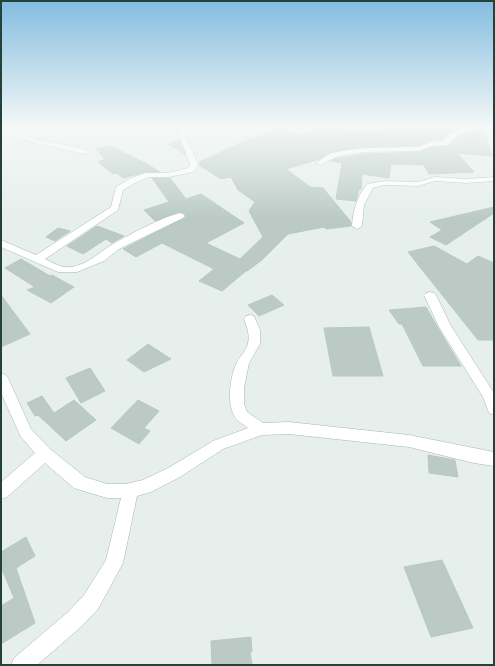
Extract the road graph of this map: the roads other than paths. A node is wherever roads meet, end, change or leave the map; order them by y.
1 (191, 157) edge
2 (331, 157) edge
3 (320, 164) dead end
4 (494, 179) edge
5 (180, 216) dead end
6 (357, 226) dead end
7 (1, 244) edge
8 (38, 259) junction
9 (430, 295) dead end
10 (250, 319) dead end
11 (1, 378) edge
12 (494, 409) edge
13 (261, 429) junction
14 (45, 454) junction
15 (494, 459) edge
16 (131, 490) junction
17 (1, 492) edge
18 (21, 665) edge

1 - 8 street
2 - 3 street
4 - 6 street
5 - 8 street
7 - 8 street
9 - 12 street
10 - 13 street
11 - 14 street
13 - 15 street
13 - 16 street
14 - 16 street
14 - 17 street
16 - 18 street

